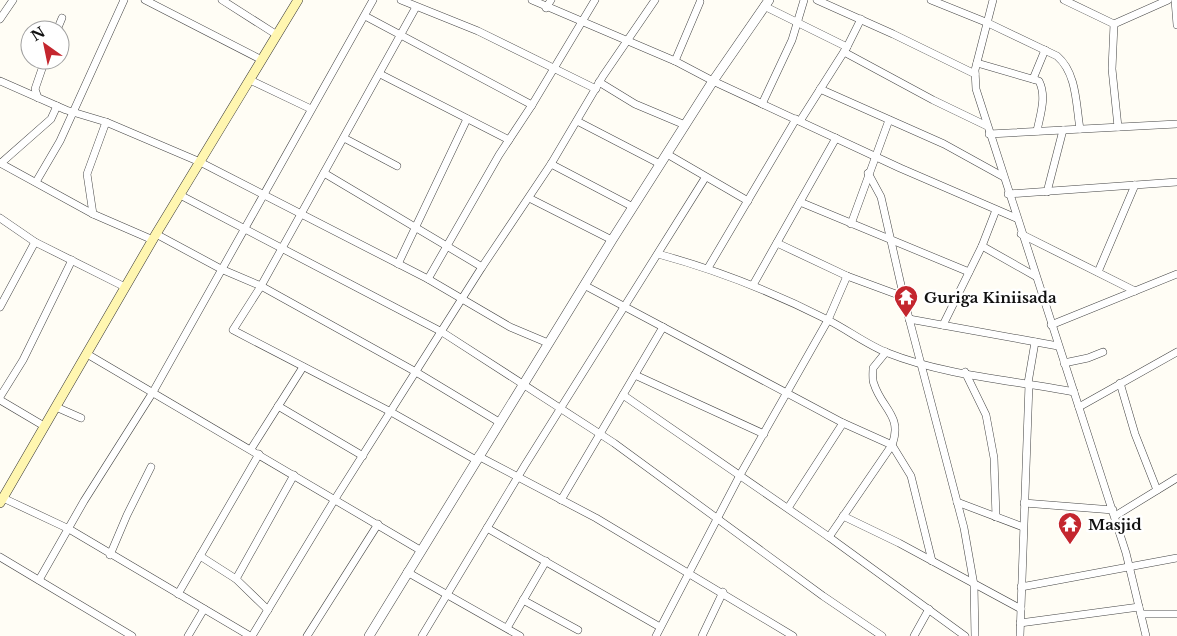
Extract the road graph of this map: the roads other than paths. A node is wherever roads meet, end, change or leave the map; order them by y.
1 (13, 0) edge
2 (124, 0) edge
3 (145, 0) edge
4 (222, 0) edge
5 (298, 0) edge
6 (373, 0) edge
7 (401, 0) edge
8 (532, 0) edge
9 (551, 0) edge
10 (595, 0) edge
11 (655, 0) edge
12 (804, 0) edge
13 (817, 0) edge
14 (931, 0) edge
15 (993, 0) edge
16 (1064, 0) edge
17 (1168, 0) edge
18 (1175, 0) edge
19 (700, 2) dead end
20 (766, 3) edge
21 (416, 6) junction
22 (546, 8) junction
23 (365, 16) junction
24 (0, 19) edge
25 (861, 19) junction
26 (581, 22) junction
27 (988, 22) junction
28 (797, 23) junction
29 (1114, 24) junction
30 (1177, 25) edge
31 (402, 34) junction
32 (277, 35) junction
33 (627, 42) junction
34 (845, 49) junction
35 (1045, 50) junction
36 (262, 60) junction
37 (674, 61) junction
38 (977, 63) junction
39 (41, 70) edge
40 (554, 70) junction
41 (380, 74) junction
42 (975, 74) junction
43 (1033, 79) junction
44 (250, 80) junction
45 (0, 81) edge
46 (713, 81) junction
47 (598, 86) junction
48 (820, 89) junction
49 (38, 98) junction
50 (762, 104) junction
51 (532, 105) junction
52 (57, 106) junction
53 (311, 109) junction
54 (73, 111) junction
55 (467, 119) junction
56 (798, 120) junction
57 (889, 120) junction
58 (577, 121) junction
59 (106, 122) junction
60 (1177, 124) edge
61 (685, 125) junction
62 (987, 126) junction
63 (1118, 127) junction
64 (1080, 129) junction
65 (1063, 130) junction
66 (1037, 132) junction
67 (989, 134) junction
68 (344, 138) junction
69 (836, 138) junction
70 (509, 140) junction
71 (667, 154) junction
72 (874, 156) junction
73 (200, 162) junction
74 (0, 163) edge
75 (551, 164) junction
76 (660, 164) junction
77 (396, 166) dead end
78 (868, 173) junction
79 (324, 174) junction
80 (1002, 176) junction
81 (705, 178) junction
82 (36, 182) junction
83 (1177, 182) edge
84 (1134, 185) junction
85 (1048, 192) junction
86 (180, 194) junction
87 (1008, 194) junction
88 (263, 195) junction
89 (529, 198) junction
90 (748, 201) junction
91 (800, 202) junction
92 (633, 207) junction
93 (996, 210) junction
94 (93, 214) junction
95 (301, 214) junction
96 (0, 218) edge
97 (1016, 218) junction
98 (851, 224) junction
99 (416, 227) junction
100 (245, 228) junction
101 (1021, 234) junction
102 (155, 237) junction
103 (612, 240) junction
104 (891, 240) junction
105 (35, 242) junction
106 (777, 243) junction
107 (448, 245) junction
108 (982, 246) junction
109 (282, 248) junction
110 (658, 254) junction
111 (72, 260) junction
112 (398, 264) junction
113 (482, 267) junction
114 (708, 268) junction
115 (221, 269) junction
116 (969, 272) junction
117 (1098, 272) junction
118 (1177, 274) edge
119 (847, 276) junction
120 (1035, 276) junction
121 (428, 280) junction
122 (584, 285) junction
123 (753, 285) junction
124 (261, 286) junction
125 (125, 287) junction
126 (1135, 291) junction
127 (904, 298) junction
128 (463, 299) junction
129 (0, 307) edge
130 (623, 307) junction
131 (910, 319) junction
132 (828, 320) junction
133 (943, 325) junction
134 (1051, 325) junction
135 (662, 326) junction
136 (442, 332) junction
137 (548, 342) junction
138 (1035, 342) junction
139 (1058, 346) junction
140 (886, 352) junction
141 (1103, 352) dead end
142 (1177, 352) edge
143 (86, 354) junction
144 (1064, 363) junction
145 (922, 364) junction
146 (303, 367) junction
147 (416, 372) junction
148 (965, 372) junction
149 (635, 375) junction
150 (1029, 383) junction
151 (523, 384) junction
152 (1120, 384) junction
153 (153, 392) junction
154 (788, 392) junction
155 (1074, 392) junction
156 (623, 395) junction
157 (0, 398) edge
158 (278, 406) junction
159 (56, 407) junction
160 (1079, 407) junction
161 (561, 408) junction
162 (392, 412) junction
163 (81, 418) dead end
164 (499, 422) junction
165 (844, 423) junction
166 (44, 426) junction
167 (600, 434) junction
168 (764, 434) junction
169 (892, 445) junction
170 (251, 449) junction
171 (259, 454) junction
172 (363, 456) junction
173 (477, 458) junction
174 (151, 467) dead end
175 (740, 474) junction
176 (294, 475) junction
177 (517, 478) junction
178 (1177, 478) edge
179 (1157, 490) junction
180 (335, 499) junction
181 (1, 500) edge
182 (561, 500) junction
183 (957, 502) junction
184 (1024, 503) junction
185 (788, 508) junction
186 (1114, 513) junction
187 (843, 516) junction
188 (996, 517) junction
189 (719, 518) junction
190 (378, 524) junction
191 (1023, 526) junction
192 (487, 528) junction
193 (68, 530) junction
194 (829, 537) junction
195 (420, 550) junction
196 (110, 555) junction
197 (200, 556) junction
198 (0, 557) edge
199 (1177, 558) edge
200 (546, 561) junction
201 (932, 561) junction
202 (1130, 567) junction
203 (407, 572) junction
204 (688, 574) junction
205 (236, 578) junction
206 (39, 580) junction
207 (974, 585) junction
208 (1022, 587) junction
209 (723, 592) junction
210 (178, 594) junction
211 (447, 595) junction
212 (523, 600) junction
213 (204, 609) junction
214 (928, 609) junction
215 (1021, 609) junction
216 (268, 610) junction
217 (1140, 611) junction
218 (1177, 614) edge
219 (1020, 622) junction
220 (660, 627) junction
221 (507, 628) junction
222 (578, 630) dead end
223 (705, 635) edge
224 (132, 636) edge
225 (188, 636) edge
226 (251, 636) edge
227 (306, 636) edge
228 (368, 636) edge
229 (423, 636) edge
230 (520, 636) edge
231 (656, 636) edge
232 (793, 636) edge
233 (882, 636) edge
234 (914, 636) edge
235 (965, 636) edge
236 (975, 636) edge
237 (1020, 636) edge
238 (1146, 636) edge

1 - 24 street
2 - 54 street
3 - 36 street
4 - 32 street
5 - 32 main road
6 - 23 street
7 - 21 street
8 - 22 street
9 - 22 street
10 - 26 street
11 - 33 street
12 - 28 street
13 - 25 street
14 - 27 street
15 - 27 street
16 - 29 street
17 - 29 street
18 - 30 street
19 - 37 street
20 - 28 street
20 - 46 street
21 - 31 street
21 - 40 street
22 - 26 street
23 - 31 street
23 - 53 street
25 - 34 street
25 - 42 street
26 - 33 street
26 - 40 street
27 - 35 street
27 - 38 street
28 - 34 street
28 - 50 street
29 - 63 street
31 - 41 street
31 - 51 street
32 - 36 main road
33 - 37 street
33 - 47 street
34 - 48 street
34 - 62 street
35 - 43 street
35 - 64 street
36 - 44 main road
37 - 46 street
38 - 42 street
38 - 43 street
39 - 49 street
40 - 47 street
40 - 51 street
41 - 55 street
41 - 68 street
42 - 62 street
43 - 66 street
44 - 53 street
44 - 73 main road
45 - 49 street
46 - 50 street
46 - 61 street
47 - 58 street
47 - 61 street
48 - 56 street
48 - 57 street
49 - 52 street
50 - 56 street
51 - 70 street
52 - 54 street
52 - 74 street
53 - 88 street
54 - 59 street
54 - 82 street
55 - 70 street
55 - 99 street
56 - 69 street
56 - 90 street
57 - 72 street
57 - 80 street
58 - 75 street
58 - 76 street
59 - 73 street
59 - 94 street
60 - 63 street
61 - 71 street
62 - 67 street
63 - 64 street
64 - 65 street
65 - 66 street
65 - 85 street
66 - 67 street
67 - 80 street
68 - 77 street
68 - 79 street
69 - 72 street
69 - 91 street
70 - 107 street
71 - 76 street
71 - 81 street
72 - 78 street
72 - 93 street
73 - 86 main road
73 - 88 street
74 - 82 street
75 - 89 street
75 - 92 street
76 - 92 street
78 - 98 street
78 - 104 street
79 - 95 street
79 - 99 street
80 - 87 street
81 - 90 street
81 - 110 street
82 - 94 street
83 - 84 street
84 - 85 street
84 - 117 street
85 - 87 street
86 - 100 street
86 - 102 main road
87 - 97 street
88 - 95 street
88 - 100 street
89 - 103 street
89 - 113 street
90 - 114 street
91 - 98 street
91 - 106 street
92 - 103 street
93 - 97 street
93 - 108 street
94 - 102 street
95 - 109 street
95 - 112 street
96 - 105 street
97 - 101 street
98 - 104 street
99 - 107 street
99 - 112 street
100 - 109 street
100 - 115 street
101 - 117 street
101 - 120 street
102 - 115 street
102 - 125 main road
103 - 122 street
104 - 116 street
104 - 127 street
105 - 111 street
105 - 129 street
106 - 119 street
106 - 123 street
107 - 113 street
107 - 121 street
108 - 116 street
108 - 120 street
109 - 124 street
109 - 136 street
110 - 114 street
110 - 130 street
111 - 125 street
111 - 157 street
112 - 121 street
113 - 128 street
114 - 123 street
115 - 124 street
115 - 153 street
116 - 133 street
117 - 126 street
118 - 126 street
119 - 127 street
119 - 132 street
120 - 134 street
121 - 128 street
122 - 130 street
122 - 137 street
123 - 132 street
124 - 146 street
124 - 147 street
125 - 143 main road
126 - 134 street
127 - 131 street
128 - 136 street
128 - 137 street
130 - 135 street
130 - 161 street
131 - 133 street
131 - 145 street
132 - 140 street
132 - 154 street
133 - 138 street
134 - 139 street
135 - 149 street
135 - 154 street
136 - 147 street
136 - 151 street
137 - 151 street
138 - 139 street
138 - 150 street
139 - 144 street
140 - 145 street
140 - 169 street
141 - 144 street
142 - 152 street
143 - 153 street
143 - 159 main road
144 - 155 street
145 - 148 street
145 - 183 street
146 - 158 street
146 - 162 street
147 - 162 street
147 - 164 street
148 - 150 street
148 - 188 street
149 - 156 street
149 - 168 street
150 - 155 street
150 - 184 street
151 - 161 street
151 - 164 street
152 - 160 street
152 - 179 street
153 - 170 street
153 - 193 street
154 - 165 street
154 - 168 street
155 - 160 street
156 - 167 street
156 - 175 street
157 - 166 street
158 - 170 street
158 - 172 street
159 - 163 street
159 - 166 main road
160 - 186 street
161 - 167 street
161 - 177 street
162 - 172 street
162 - 173 street
164 - 173 street
165 - 169 street
165 - 185 street
166 - 181 main road
167 - 182 street
167 - 189 street
168 - 175 street
169 - 187 street
169 - 201 street
170 - 171 street
171 - 176 street
171 - 197 street
172 - 180 street
173 - 177 street
173 - 195 street
174 - 196 street
175 - 185 street
175 - 189 street
176 - 180 street
176 - 205 street
177 - 182 street
177 - 192 street
178 - 179 street
179 - 186 street
180 - 190 street
180 - 216 street
181 - 193 street
182 - 204 street
183 - 188 street
183 - 207 street
184 - 186 street
184 - 191 street
185 - 194 street
186 - 202 street
187 - 194 street
187 - 201 street
188 - 191 street
189 - 204 street
189 - 233 street
190 - 195 street
190 - 227 street
191 - 208 street
192 - 200 street
192 - 211 street
193 - 196 street
193 - 206 street
194 - 214 street
195 - 203 street
196 - 210 street
197 - 205 street
197 - 210 street
198 - 206 street
199 - 202 street
200 - 212 street
200 - 220 street
201 - 207 street
202 - 208 street
202 - 217 street
203 - 211 street
203 - 228 street
204 - 209 street
204 - 220 street
205 - 216 street
206 - 224 street
207 - 215 street
207 - 236 street
208 - 215 street
209 - 223 street
209 - 232 street
210 - 213 street
211 - 221 street
211 - 229 street
212 - 221 street
212 - 222 street
213 - 225 street
213 - 226 street
214 - 234 street
214 - 235 street
215 - 219 street
216 - 226 street
217 - 218 street
217 - 219 street
217 - 238 street
219 - 237 street
220 - 231 street
221 - 230 street

